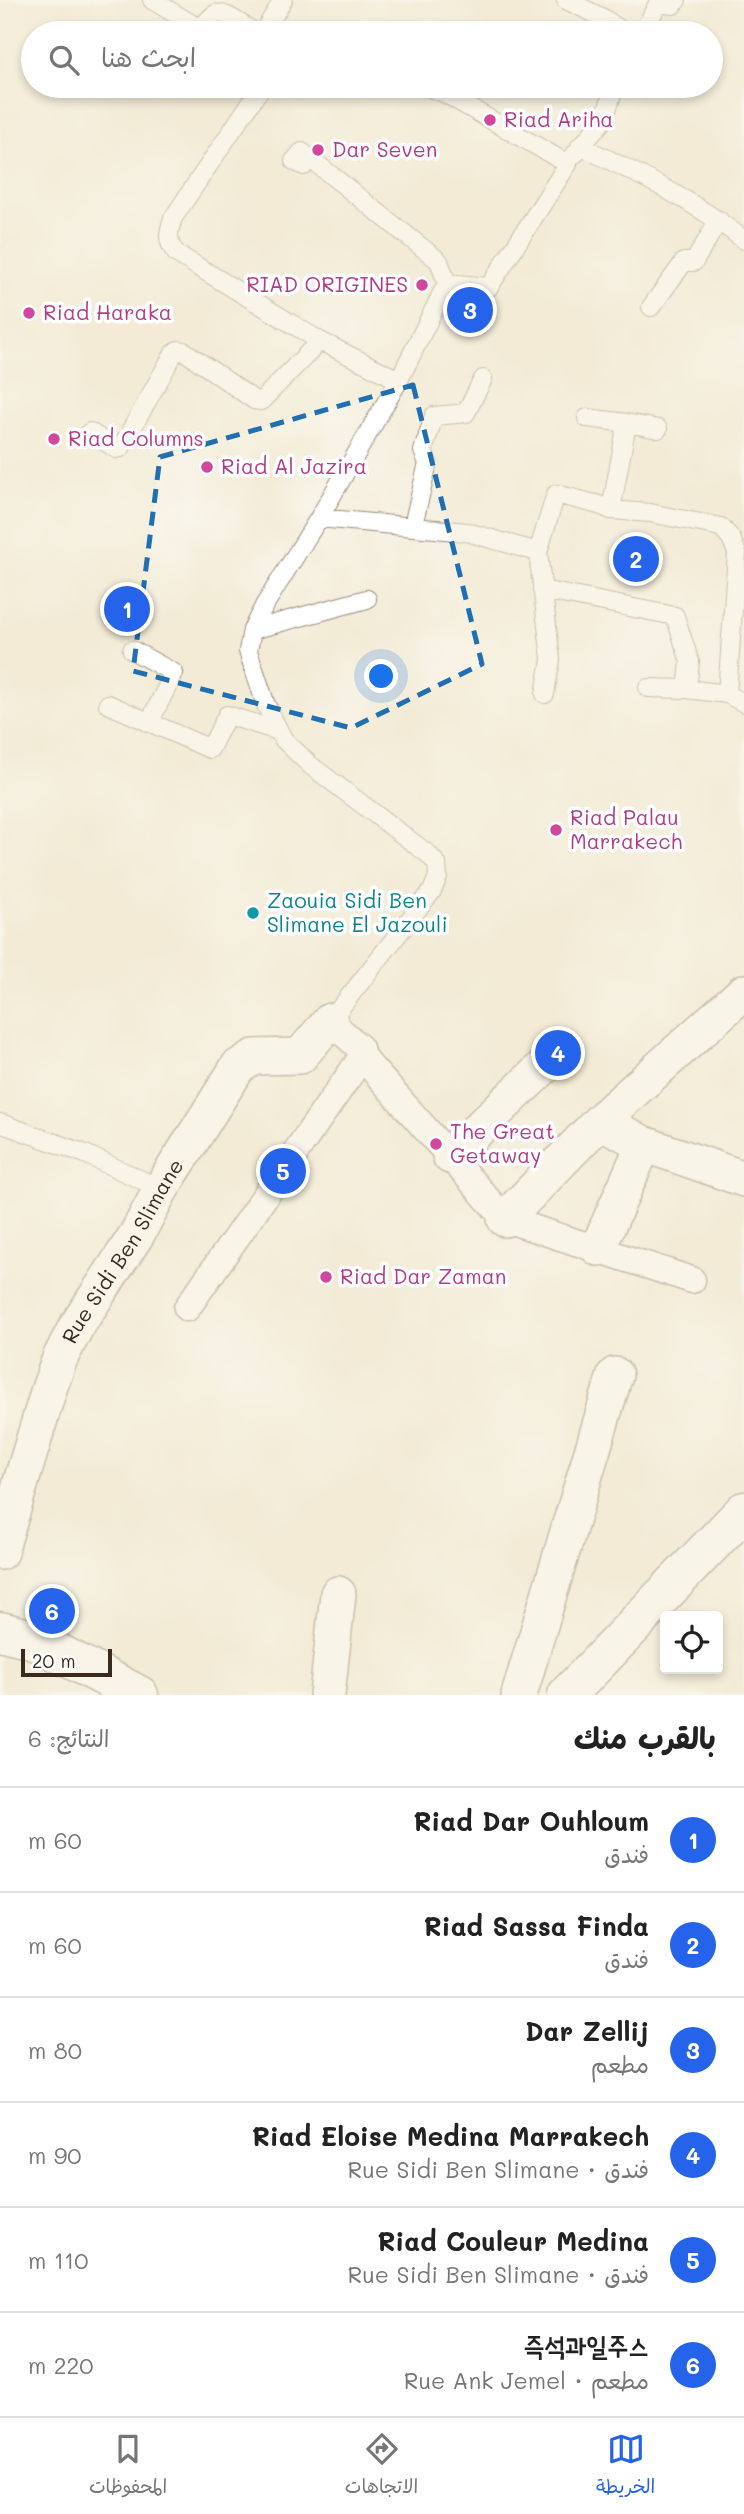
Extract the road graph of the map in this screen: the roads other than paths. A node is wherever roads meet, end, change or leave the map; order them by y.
1 (152, 0) edge
2 (283, 0) edge
3 (566, 0) edge
4 (677, 0) edge
5 (187, 21) edge
6 (209, 21) edge
7 (235, 21) edge
8 (270, 21) edge
9 (607, 21) edge
10 (649, 21) edge
11 (254, 98) edge
12 (453, 98) edge
13 (611, 98) edge
14 (580, 146) junction
15 (568, 164) junction
16 (304, 166) dead end
17 (719, 220) junction
18 (744, 240) edge
19 (447, 284) junction
20 (651, 307) dead end
21 (320, 341) junction
22 (483, 379) dead end
23 (399, 380) junction
24 (587, 418) dead end
25 (627, 423) junction
26 (658, 429) dead end
27 (90, 432) dead end
28 (611, 510) junction
29 (319, 518) junction
30 (413, 525) junction
31 (538, 552) junction
32 (542, 590) junction
33 (367, 599) dead end
34 (252, 630) junction
35 (132, 650) dead end
36 (648, 688) dead end
37 (687, 689) junction
38 (545, 694) dead end
39 (727, 694) junction
40 (744, 703) edge
41 (108, 704) dead end
42 (149, 723) junction
43 (278, 732) junction
44 (744, 992) edge
45 (330, 1021) junction
46 (558, 1053) dead end
47 (362, 1057) junction
48 (600, 1121) junction
49 (0, 1123) edge
50 (644, 1144) junction
51 (450, 1156) junction
52 (744, 1179) edge
53 (161, 1189) junction
54 (505, 1219) junction
55 (598, 1248) junction
56 (692, 1280) dead end
57 (187, 1308) dead end
58 (615, 1375) dead end
59 (744, 1511) edge
60 (0, 1552) edge
61 (338, 1594) dead end
62 (0, 1632) edge
63 (139, 1695) edge
64 (327, 1695) edge
65 (519, 1695) edge
66 (566, 1695) edge

1 - 5 lane
2 - 8 lane
3 - 9 lane
4 - 10 lane
6 - 7 lane
11 - 21 lane
12 - 15 lane
13 - 14 lane
14 - 15 lane
14 - 17 lane
15 - 19 lane
16 - 19 lane
17 - 18 lane
17 - 20 lane
19 - 23 lane
21 - 23 lane
21 - 27 lane
22 - 30 lane
23 - 29 lane
24 - 25 lane
25 - 26 lane
25 - 28 lane
28 - 31 lane
28 - 39 lane
29 - 30 lane
29 - 34 lane
30 - 31 lane
31 - 32 lane
32 - 37 lane
32 - 38 lane
33 - 34 lane
34 - 43 lane
35 - 42 lane
36 - 37 lane
37 - 39 lane
39 - 40 lane
41 - 42 lane
42 - 43 lane
43 - 45 lane
44 - 48 street
45 - 47 street
45 - 53 street, Rue Sidi Ben Slimane
46 - 51 street
47 - 51 street
47 - 57 street
48 - 50 street
48 - 54 street
49 - 53 lane
50 - 52 street
50 - 55 street
51 - 54 street
53 - 60 street, Rue Sidi Ben Slimane
54 - 55 street
55 - 56 street
58 - 65 street
59 - 66 street
61 - 64 street
62 - 63 street

